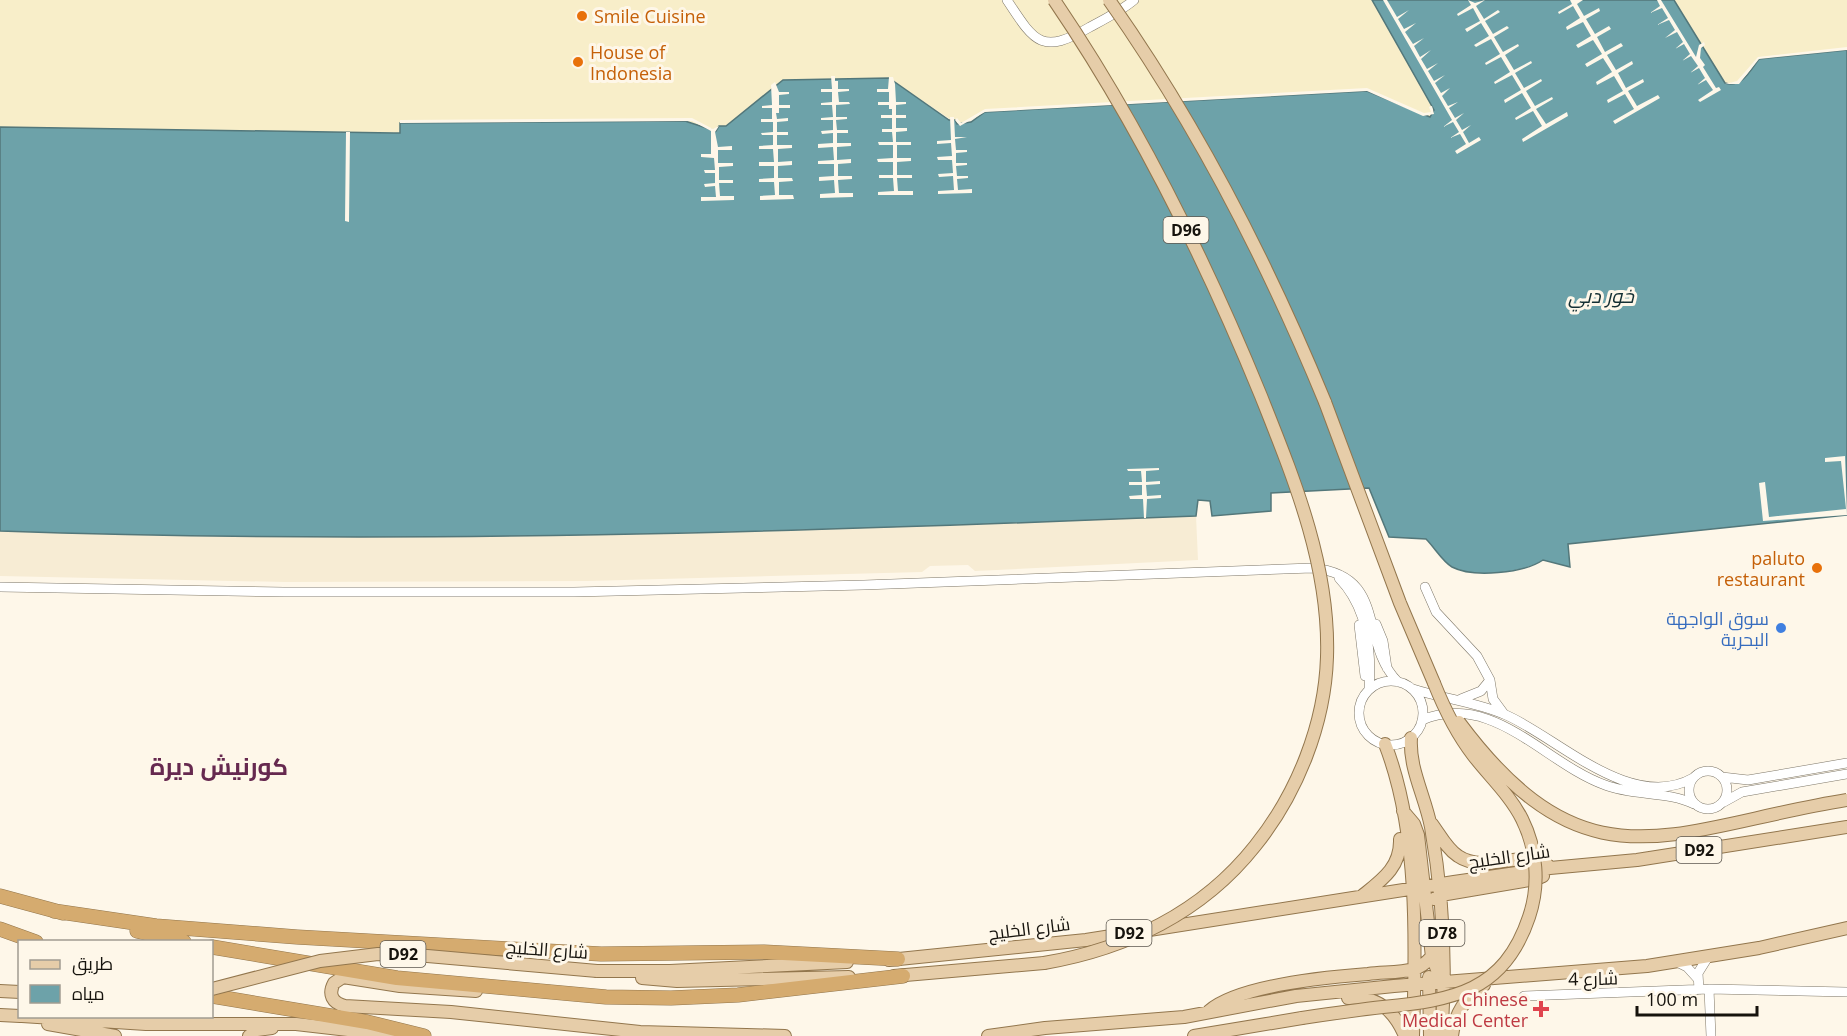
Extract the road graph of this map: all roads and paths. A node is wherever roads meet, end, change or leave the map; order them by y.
1 (1007, 0) edge
2 (1054, 0) edge
3 (1109, 0) edge
4 (1134, 0) edge
5 (1330, 571) junction
6 (0, 587) edge
7 (1425, 587) dead end
8 (1490, 680) junction
9 (1398, 682) junction
10 (1434, 683) junction
11 (1413, 689) junction
12 (1367, 692) junction
13 (1453, 699) junction
14 (1505, 715) junction
15 (1422, 720) junction
16 (1411, 738) junction
17 (1385, 744) junction
18 (1847, 763) edge
19 (1847, 774) edge
20 (1722, 777) junction
21 (1693, 778) junction
22 (1847, 800) edge
23 (1724, 802) junction
24 (1694, 804) junction
25 (1403, 811) junction
26 (1430, 821) junction
27 (1847, 827) edge
28 (1550, 868) junction
29 (1425, 887) junction
30 (1412, 889) junction
31 (1440, 890) junction
32 (0, 896) edge
33 (1359, 898) junction
34 (1426, 909) junction
35 (54, 911) junction
36 (1847, 928) edge
37 (0, 930) edge
38 (1442, 933) junction
39 (1413, 934) junction
40 (30, 940) edge
41 (176, 940) edge
42 (213, 947) edge
43 (1708, 957) junction
44 (1430, 958) junction
45 (898, 959) junction
46 (1677, 962) junction
47 (1414, 969) junction
48 (603, 971) junction
49 (903, 976) junction
50 (1495, 978) junction
51 (1697, 978) junction
52 (1445, 981) junction
53 (1430, 982) junction
54 (1414, 984) junction
55 (213, 989) edge
56 (507, 989) junction
57 (1704, 990) junction
58 (0, 991) edge
59 (18, 992) edge
60 (1847, 992) edge
61 (213, 996) edge
62 (1296, 996) junction
63 (1524, 996) dead end
64 (1206, 1014) junction
65 (0, 1015) edge
66 (18, 1017) edge
67 (25, 1018) edge
68 (39, 1018) edge
69 (296, 1024) junction
70 (115, 1036) edge
71 (249, 1036) edge
72 (400, 1036) edge
73 (424, 1036) edge
74 (785, 1036) edge
75 (988, 1036) edge
76 (1194, 1036) edge
77 (1405, 1036) edge
78 (1413, 1036) edge
79 (1430, 1036) edge
80 (1441, 1036) edge
81 (1452, 1036) edge
82 (1711, 1036) edge

1 - 4 street
2 - 49 main road, D96, bridge
3 - 10 main road, bridge
5 - 6 street
5 - 9 street
5 - 12 street
7 - 8 street
8 - 13 street
8 - 14 street
9 - 11 street
9 - 12 street
10 - 22 main road, bridge
10 - 76 main road, bridge
11 - 13 street
11 - 15 street
12 - 17 street
13 - 14 street
14 - 21 street
15 - 16 street
15 - 24 street
16 - 17 street
16 - 26 main road
17 - 25 main road
18 - 20 street
19 - 23 street
20 - 21 street
20 - 23 street
21 - 24 street
23 - 24 street
25 - 29 main road
25 - 30 main road
25 - 33 main road
26 - 28 main road
26 - 31 main road
27 - 28 main road, شارع الخليج / D92
28 - 31 main road, شارع الخليج / D92
29 - 30 main road, شارع الخليج / D92
29 - 31 main road, شارع الخليج / D92
29 - 34 main road
30 - 33 main road, شارع الخليج / D92
30 - 34 main road
30 - 39 main road, D78
31 - 34 main road
31 - 38 main road, D78
32 - 35 highway
33 - 45 main road, شارع الخليج / D92
34 - 39 main road
34 - 44 main road
35 - 41 highway
35 - 45 highway
36 - 43 main road
37 - 40 highway
38 - 44 main road
38 - 52 main road, D78
39 - 47 main road, D78
42 - 56 highway
43 - 46 main road
43 - 51 street
44 - 47 main road
44 - 52 main road
44 - 53 main road
45 - 48 main road, شارع الخليج / D92
46 - 50 main road
46 - 51 street
47 - 54 main road, D78
47 - 64 main road
48 - 49 main road
48 - 55 main road, شارع الخليج / D92, bridge
49 - 56 highway
50 - 52 main road
50 - 81 main road
51 - 57 street
52 - 53 main road
52 - 80 main road, D78
53 - 54 main road
53 - 79 main road
54 - 62 main road
54 - 78 main road, D78
56 - 74 main road
57 - 60 street, شارع 4
57 - 63 street, شارع 4
57 - 82 street
58 - 59 main road
61 - 73 highway
62 - 64 main road
62 - 77 main road
64 - 75 main road
65 - 66 main road
67 - 70 main road
68 - 69 main road
69 - 71 main road
69 - 72 main road

